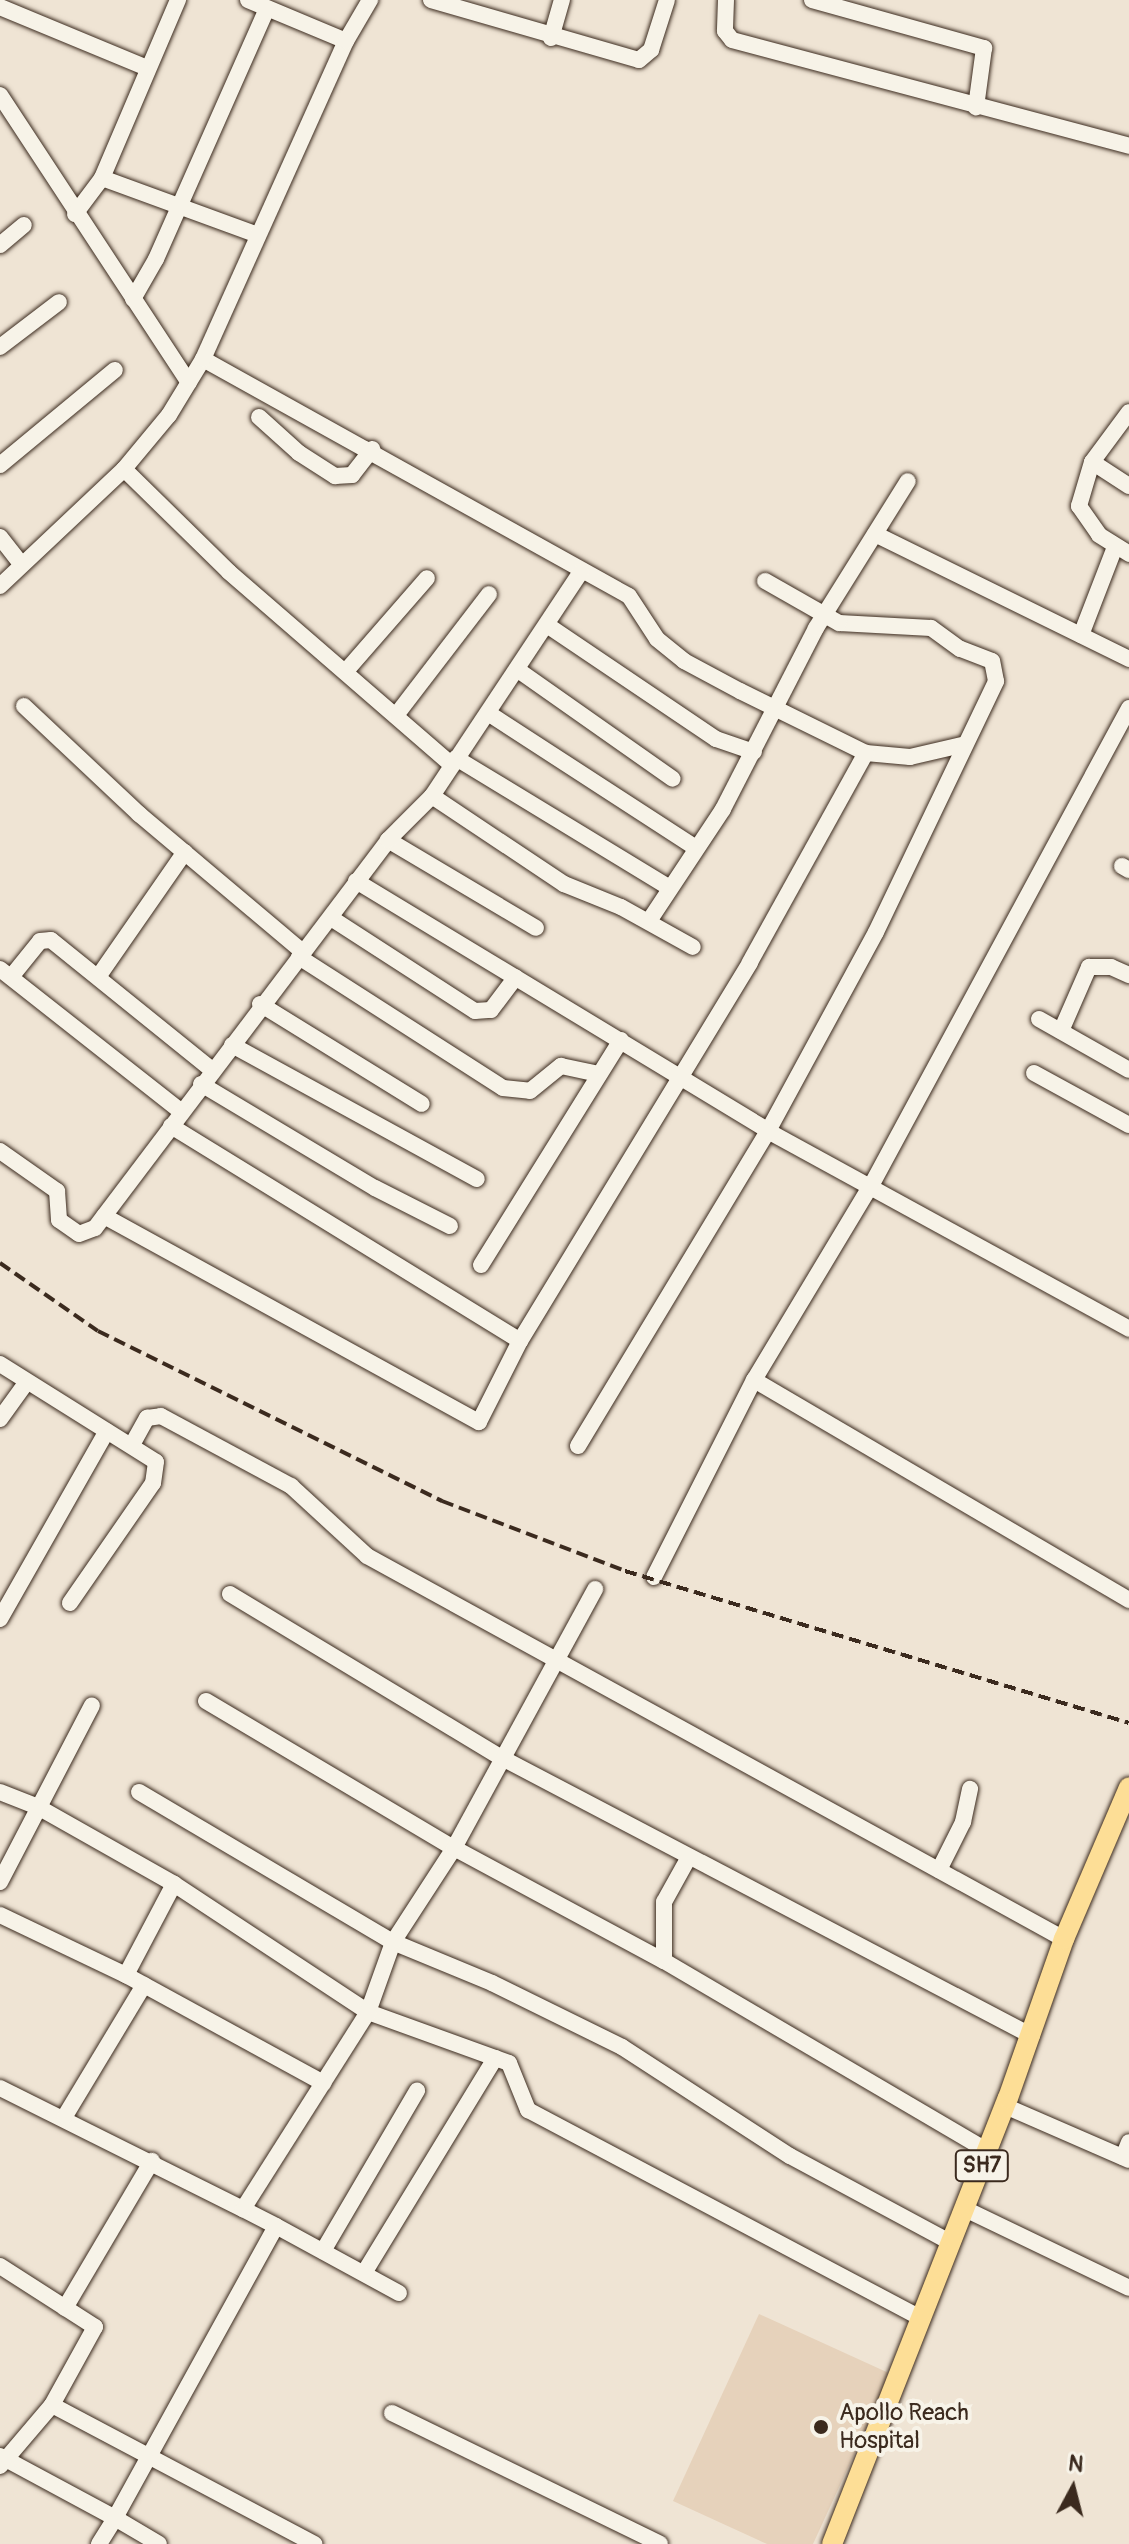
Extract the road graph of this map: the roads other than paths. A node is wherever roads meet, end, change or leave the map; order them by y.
1 (178, 0) edge
2 (248, 0) edge
3 (370, 0) edge
4 (431, 0) edge
5 (562, 0) edge
6 (667, 0) edge
7 (726, 0) edge
8 (812, 0) edge
9 (464, 5) edge
10 (0, 7) edge
11 (267, 8) junction
12 (551, 38) junction
13 (346, 41) junction
14 (147, 68) junction
15 (0, 95) edge
16 (976, 107) junction
17 (1129, 146) edge
18 (102, 178) junction
19 (177, 202) junction
20 (75, 214) junction
21 (24, 225) dead end
22 (258, 235) junction
23 (0, 245) edge
24 (133, 299) junction
25 (59, 302) dead end
26 (0, 347) edge
27 (203, 359) junction
28 (115, 370) dead end
29 (189, 383) junction
30 (1129, 412) edge
31 (259, 417) dead end
32 (372, 449) junction
33 (1092, 462) junction
34 (0, 465) edge
35 (124, 469) junction
36 (908, 481) dead end
37 (1129, 486) edge
38 (875, 534) junction
39 (0, 537) edge
40 (1122, 551) edge
41 (21, 564) junction
42 (581, 572) junction
43 (427, 578) dead end
44 (765, 581) dead end
45 (0, 586) edge
46 (489, 594) dead end
47 (824, 616) junction
48 (547, 625) junction
49 (1081, 635) junction
50 (1129, 659) edge
51 (518, 670) junction
52 (346, 671) junction
53 (777, 705) junction
54 (24, 706) dead end
55 (1129, 708) edge
56 (488, 713) junction
57 (397, 714) junction
58 (962, 745) junction
59 (754, 752) junction
60 (866, 753) junction
61 (454, 762) junction
62 (673, 779) dead end
63 (432, 796) junction
64 (388, 840) junction
65 (696, 848) junction
66 (185, 852) junction
67 (356, 881) junction
68 (670, 888) junction
69 (331, 918) junction
70 (649, 921) junction
71 (536, 928) dead end
72 (693, 947) dead end
73 (301, 955) junction
74 (5, 973) edge
75 (1129, 975) edge
76 (98, 977) junction
77 (516, 977) junction
78 (260, 1004) junction
79 (1039, 1019) dead end
80 (1061, 1031) junction
81 (621, 1040) junction
82 (232, 1045) junction
83 (212, 1070) junction
84 (1129, 1070) edge
85 (1034, 1073) dead end
86 (599, 1074) junction
87 (681, 1075) junction
88 (201, 1084) junction
89 (422, 1104) dead end
90 (182, 1112) junction
91 (1129, 1125) edge
92 (171, 1126) junction
93 (768, 1131) junction
94 (0, 1151) edge
95 (477, 1179) dead end
96 (872, 1184) junction
97 (104, 1216) junction
98 (450, 1226) dead end
99 (481, 1265) dead end
100 (1129, 1329) edge
101 (520, 1341) junction
102 (0, 1364) edge
103 (754, 1380) junction
104 (26, 1383) junction
105 (0, 1419) edge
106 (107, 1431) junction
107 (133, 1443) junction
108 (578, 1446) dead end
109 (654, 1577) dead end
110 (595, 1589) dead end
111 (230, 1594) dead end
112 (1129, 1600) edge
113 (70, 1603) dead end
114 (0, 1619) edge
115 (559, 1659) junction
116 (206, 1701) dead end
117 (92, 1705) dead end
118 (504, 1759) junction
119 (970, 1789) dead end
120 (0, 1792) edge
121 (139, 1792) dead end
122 (1126, 1799) edge
123 (38, 1807) junction
124 (454, 1848) junction
125 (689, 1857) junction
126 (939, 1870) junction
127 (0, 1882) edge
128 (174, 1884) junction
129 (0, 1915) edge
130 (1064, 1939) junction
131 (393, 1942) junction
132 (664, 1961) junction
133 (126, 1975) junction
134 (144, 1985) junction
135 (368, 2012) junction
136 (1032, 2036) junction
137 (495, 2058) junction
138 (323, 2083) junction
139 (0, 2088) edge
140 (417, 2091) dead end
141 (1005, 2106) junction
142 (65, 2116) junction
143 (988, 2151) junction
144 (1127, 2153) edge
145 (152, 2161) junction
146 (963, 2208) junction
147 (243, 2209) junction
148 (276, 2226) junction
149 (950, 2242) junction
150 (323, 2251) junction
151 (0, 2266) edge
152 (364, 2273) junction
153 (1129, 2288) edge
154 (399, 2293) dead end
155 (65, 2308) junction
156 (922, 2319) junction
157 (52, 2405) junction
158 (392, 2413) dead end
159 (152, 2457) junction
160 (2, 2461) edge
161 (115, 2518) junction
162 (99, 2544) edge
163 (159, 2544) edge
164 (315, 2544) edge
165 (660, 2544) edge
166 (832, 2544) edge

1 - 14 street
2 - 11 street
3 - 13 street
4 - 9 street
5 - 12 street
6 - 12 street
7 - 16 street
8 - 16 street
9 - 12 street
10 - 14 street
11 - 13 street
11 - 19 street
13 - 22 street
14 - 18 street
15 - 20 street
16 - 17 street
18 - 19 street
18 - 20 street
19 - 22 street
19 - 24 street
20 - 24 street
21 - 23 street
22 - 27 street
24 - 29 street
25 - 26 street
27 - 29 street
27 - 32 street
28 - 34 street
29 - 35 street
30 - 33 street
31 - 32 street
32 - 42 street
33 - 37 street
33 - 40 street
35 - 41 street
35 - 52 street
36 - 38 street
38 - 47 street
38 - 49 street
39 - 41 street
40 - 49 street
41 - 45 street
42 - 48 street
42 - 53 street
43 - 52 street
44 - 47 street
46 - 57 street
47 - 53 street
47 - 58 street
48 - 51 street
48 - 59 street
49 - 50 street
51 - 56 street
51 - 62 street
52 - 57 street
53 - 59 street
53 - 60 street
54 - 66 street
55 - 96 street
56 - 61 street
56 - 65 street
57 - 61 street
58 - 60 street
58 - 93 street
59 - 65 street
60 - 87 street
61 - 63 street
61 - 68 street
63 - 64 street
63 - 70 street
64 - 67 street
64 - 71 street
65 - 68 street
66 - 73 street
66 - 76 street
67 - 69 street
67 - 77 street
68 - 70 street
69 - 73 street
69 - 77 street
70 - 72 street
73 - 78 street
73 - 86 street
74 - 76 street
74 - 90 street
75 - 80 street
76 - 83 street
77 - 81 street
78 - 82 street
78 - 89 street
79 - 80 street
80 - 84 street
81 - 86 street
81 - 87 street
82 - 83 street
82 - 95 street
83 - 88 street
85 - 91 street
86 - 99 street
87 - 93 street
87 - 101 street
88 - 90 street
88 - 98 street
90 - 92 street
92 - 97 street
92 - 101 street
93 - 96 street
93 - 108 street
94 - 97 street
96 - 100 street
96 - 103 street
97 - 101 street
102 - 104 street
103 - 109 street
103 - 112 street
104 - 105 street
104 - 106 street
106 - 107 street
106 - 114 street
107 - 113 street
107 - 115 street
110 - 115 street
111 - 118 street
115 - 118 street
115 - 126 street
116 - 124 street
117 - 123 street
118 - 124 street
118 - 125 street
119 - 126 street
120 - 123 street
121 - 131 street
122 - 130 main road, SH7
123 - 127 street
123 - 128 street
124 - 131 street
124 - 132 street
125 - 132 street
125 - 136 street
126 - 130 street
128 - 133 street
128 - 135 street
129 - 133 street
130 - 136 main road, SH7
131 - 135 street
131 - 149 street
132 - 143 street
133 - 134 street
134 - 138 street
134 - 142 street
135 - 137 street
135 - 138 street
136 - 141 main road, SH7
137 - 152 street
137 - 156 street
138 - 147 street
139 - 142 street
140 - 150 street
141 - 143 main road, SH7
141 - 144 street
142 - 145 street
143 - 146 main road, SH7
145 - 147 street
145 - 155 street
146 - 149 main road, SH7
146 - 153 street
147 - 148 street
148 - 150 street
148 - 159 street
149 - 156 main road, SH7
150 - 152 street
151 - 155 street
152 - 154 street
155 - 157 street
156 - 166 main road, SH7
157 - 159 street
157 - 160 street
158 - 165 street
159 - 161 street
159 - 164 street
160 - 161 street
161 - 162 street
161 - 163 street

